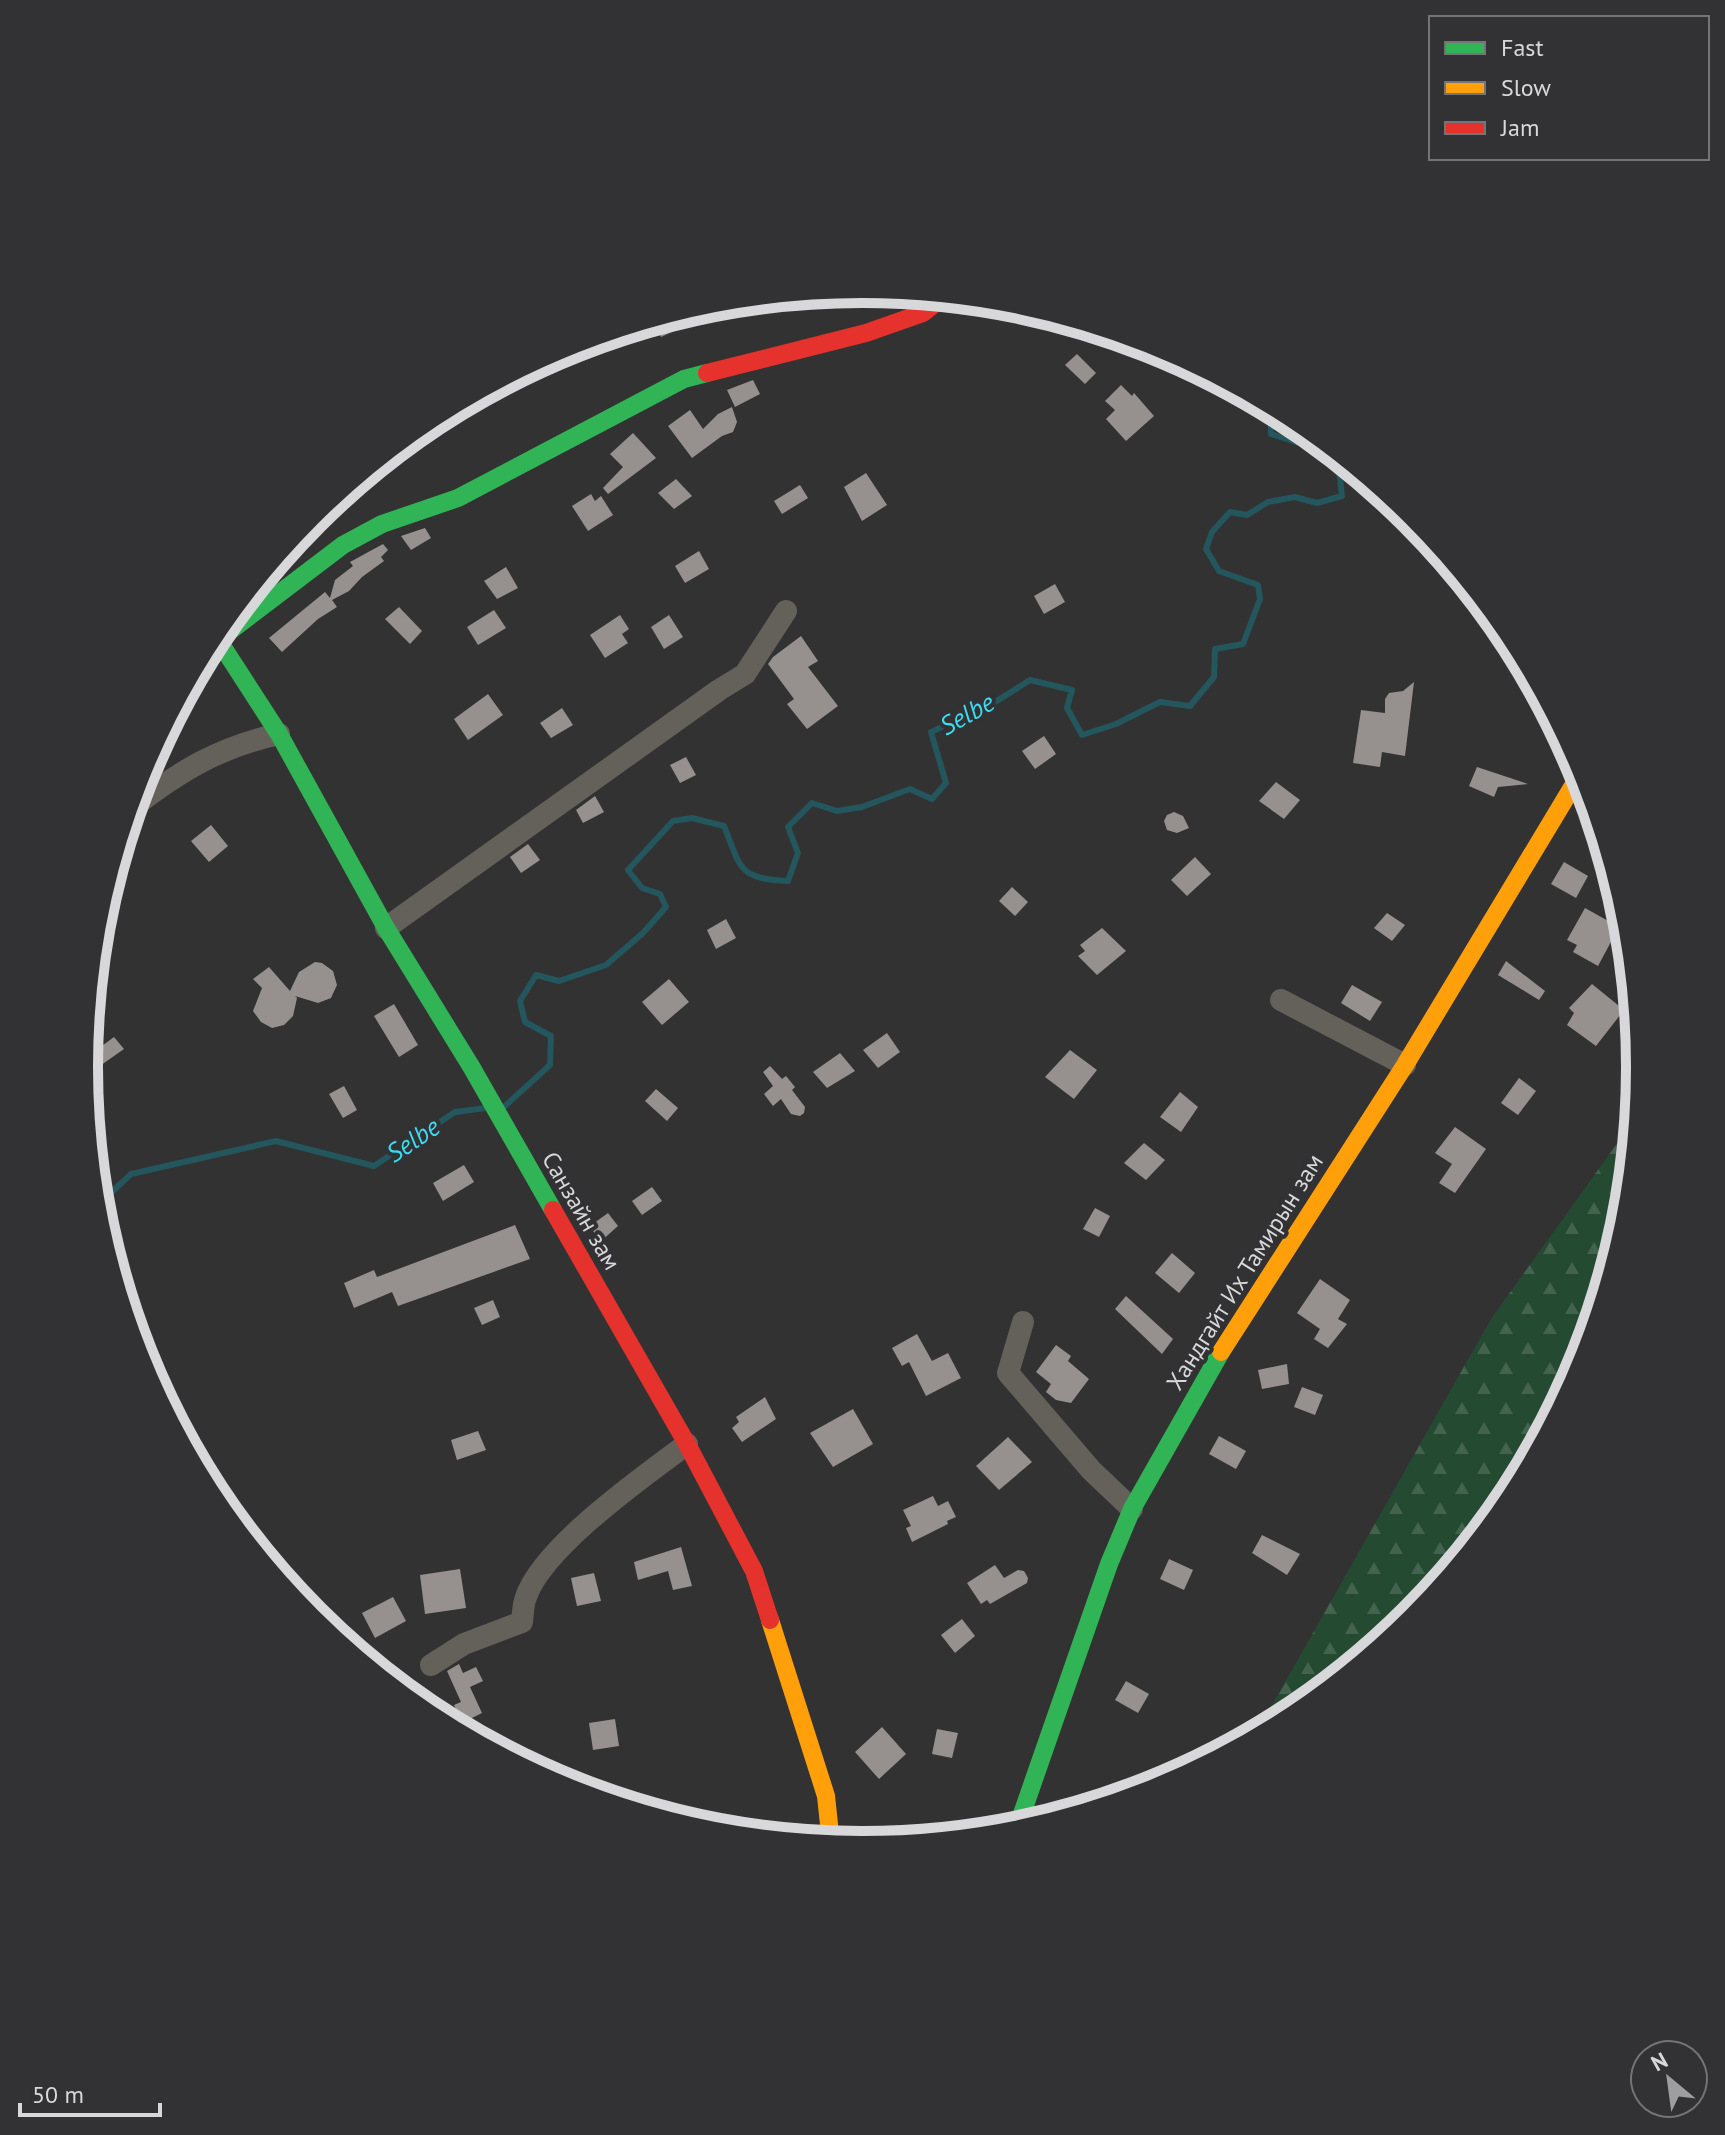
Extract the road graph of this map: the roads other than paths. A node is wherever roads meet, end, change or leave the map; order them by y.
1 (931, 307) edge
2 (786, 611) dead end
3 (245, 617) edge
4 (224, 648) edge
5 (279, 734) junction
6 (1573, 786) edge
7 (148, 797) edge
8 (386, 928) junction
9 (1281, 1000) dead end
10 (1405, 1065) junction
11 (1023, 1322) dead end
12 (687, 1444) junction
13 (1132, 1509) junction
14 (431, 1665) dead end
15 (1022, 1815) edge
16 (830, 1831) edge

1 - 3 street
2 - 8 street
4 - 5 street, Санзайн зам
5 - 7 street
5 - 8 street, Санзайн зам
6 - 10 street, Хандгайт Их Тамирын зам
8 - 12 street, Санзайн зам
9 - 10 street
10 - 13 street, Хандгайт Их Тамирын зам
11 - 13 street
12 - 14 street
12 - 16 street, Санзайн зам
13 - 15 street, Хандгайт Их Тамирын зам

